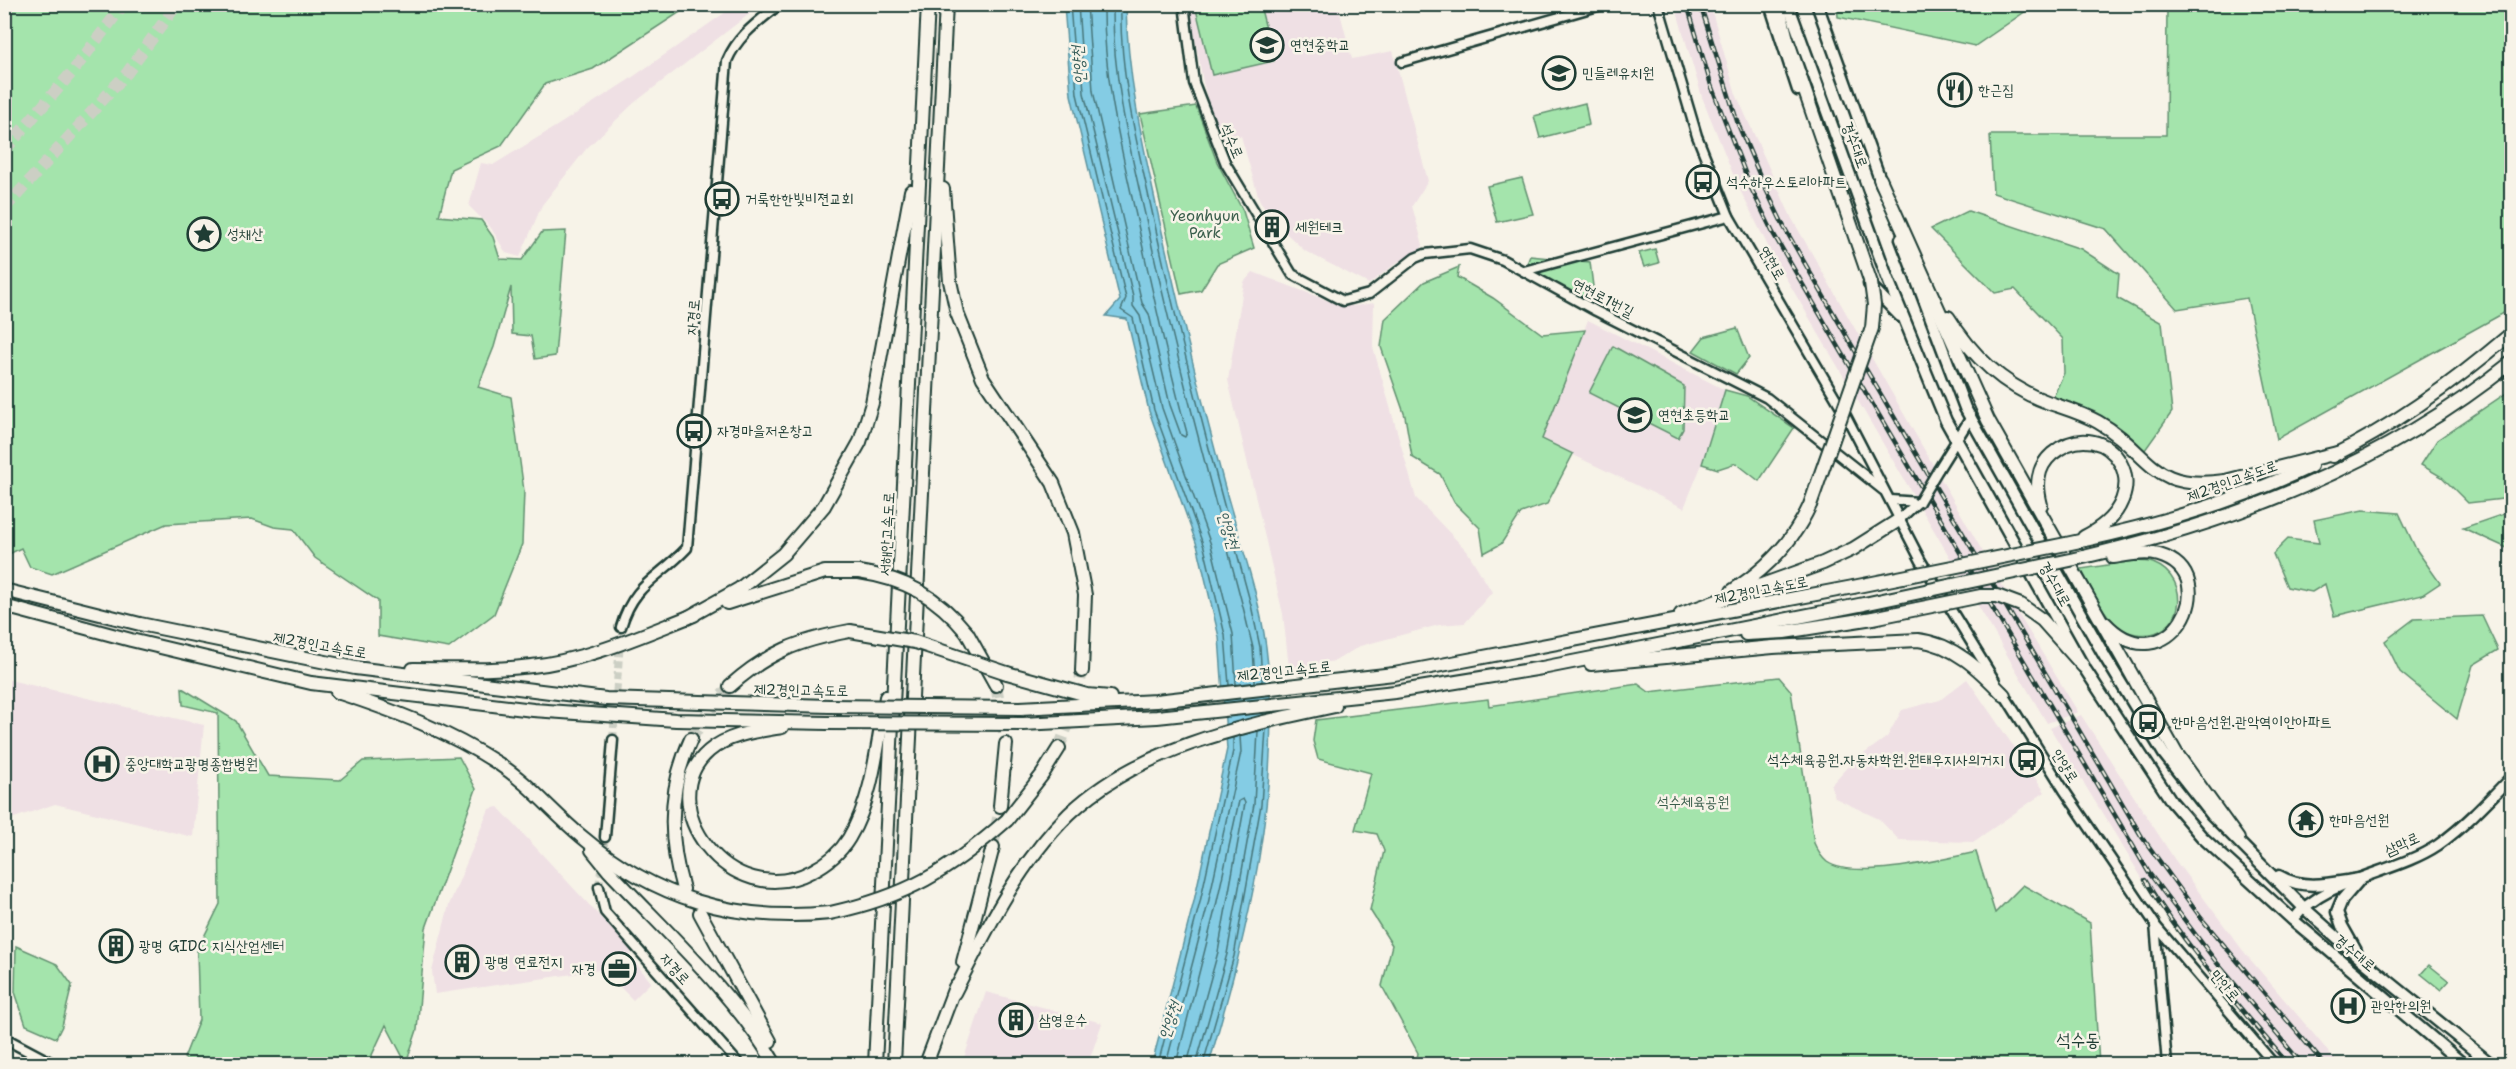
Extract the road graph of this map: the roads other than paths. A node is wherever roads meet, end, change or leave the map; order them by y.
1 (780, 4) edge
2 (928, 4) edge
3 (946, 4) edge
4 (1184, 4) edge
5 (1605, 4) edge
6 (1658, 4) edge
7 (1770, 4) edge
8 (1778, 4) edge
9 (1788, 4) edge
10 (1817, 4) edge
11 (1402, 63) dead end
12 (939, 142) junction
13 (920, 146) junction
14 (1880, 179) junction
15 (1730, 216) junction
16 (1524, 271) junction
17 (1922, 272) junction
18 (1292, 274) joint
19 (1905, 322) junction
20 (2511, 333) edge
21 (2511, 362) edge
22 (1844, 412) junction
23 (1971, 417) junction
24 (1957, 439) junction
25 (1824, 443) junction
26 (2337, 453) junction
27 (1883, 491) junction
28 (1890, 500) junction
29 (1918, 502) junction
30 (1899, 520) junction
31 (2048, 524) junction
32 (2066, 544) junction
33 (2075, 559) junction
34 (4, 590) edge
35 (4, 606) edge
36 (1693, 610) junction
37 (2095, 611) junction
38 (687, 618) junction
39 (621, 627) tunnel mouth
40 (1613, 634) junction
41 (1697, 637) junction
42 (896, 652) junction
43 (2083, 666) junction
44 (355, 668) junction
45 (1542, 668) junction
46 (1082, 671) tunnel mouth
47 (310, 684) junction
48 (996, 685) tunnel mouth
49 (730, 686) tunnel mouth
50 (1395, 692) junction
51 (2004, 695) junction
52 (1156, 700) junction
53 (812, 722) junction
54 (691, 739) tunnel mouth
55 (613, 740) tunnel mouth
56 (1006, 744) tunnel mouth
57 (1059, 748) tunnel mouth
58 (2511, 776) edge
59 (1000, 806) tunnel mouth
60 (582, 837) junction
61 (605, 837) tunnel mouth
62 (2238, 839) junction
63 (993, 847) tunnel mouth
64 (2270, 871) junction
65 (2360, 879) junction
66 (599, 887) tunnel mouth
67 (683, 889) dead end
68 (2303, 907) junction
69 (700, 913) dead end
70 (2293, 921) junction
71 (2155, 924) junction
72 (2361, 959) junction
73 (954, 993) junction
74 (4, 1038) edge
75 (53, 1065) edge
76 (739, 1065) edge
77 (775, 1065) edge
78 (781, 1065) edge
79 (875, 1065) edge
80 (894, 1065) edge
81 (926, 1065) edge
82 (2167, 1065) edge
83 (2274, 1065) edge
84 (2463, 1065) edge
85 (2491, 1065) edge

1 - 39 street, 자경로
2 - 13 highway, 서해안고속도로
3 - 12 highway
4 - 18 street, 석수로
5 - 11 street
6 - 15 street, 연현로
7 - 19 main road
8 - 36 highway, bridge
9 - 19 main road, 경수대로
10 - 14 main road, 경수대로
12 - 46 highway
12 - 80 highway
13 - 38 highway
13 - 42 highway, 서해안고속도로
14 - 17 highway
14 - 23 main road, 경수대로
15 - 16 street
15 - 22 street, 연현로
16 - 18 street, 연현로1번길
16 - 25 street, 연현로1번길
17 - 26 highway
17 - 31 highway
19 - 24 main road, 경수대로
20 - 26 highway, 제2경인고속도로
21 - 33 highway, 제2경인고속도로
22 - 25 street
22 - 27 street, 연현로
23 - 24 street
23 - 62 main road, 경수대로
24 - 29 street, bridge
24 - 43 main road, 경수대로
25 - 27 street, 연현로1번길
26 - 32 highway, 제2경인고속도로
27 - 28 street, 연현로
28 - 29 street
28 - 30 street, 연현로
29 - 30 street
30 - 36 highway
30 - 51 street, 안양로
31 - 32 highway
31 - 37 highway
32 - 40 highway, 제2경인고속도로, bridge
33 - 37 highway
33 - 41 highway, 제2경인고속도로, bridge
34 - 44 highway, 제2경인고속도로
35 - 47 highway, 제2경인고속도로
36 - 40 highway
37 - 62 highway
38 - 44 highway
38 - 48 highway, bridge
40 - 52 highway, 제2경인고속도로
41 - 43 highway, bridge
41 - 45 highway, 제2경인고속도로
42 - 53 highway
42 - 79 highway, 서해안고속도로
43 - 70 main road, 경수대로
44 - 52 highway, 제2경인고속도로, bridge
45 - 50 highway, 제2경인고속도로
45 - 51 highway
47 - 53 highway, 제2경인고속도로
47 - 60 highway
49 - 52 highway, bridge
50 - 53 highway, 제2경인고속도로, bridge
50 - 73 highway
51 - 71 street, 안양로
54 - 67 highway
55 - 61 street
56 - 59 highway
57 - 60 highway, bridge
58 - 65 main road, 삼막로
60 - 77 highway
62 - 64 main road, 경수대로
63 - 73 highway
64 - 65 main road
64 - 68 main road, 경수대로
65 - 68 main road, 삼막로
65 - 72 main road
66 - 76 street, 자경로
68 - 70 main road, 삼막로
68 - 72 main road, 경수대로
69 - 78 highway
70 - 84 main road, 경수대로
71 - 82 street, 안양로
71 - 83 street, 만안로
72 - 85 main road, 경수대로
73 - 81 highway
74 - 75 main road

